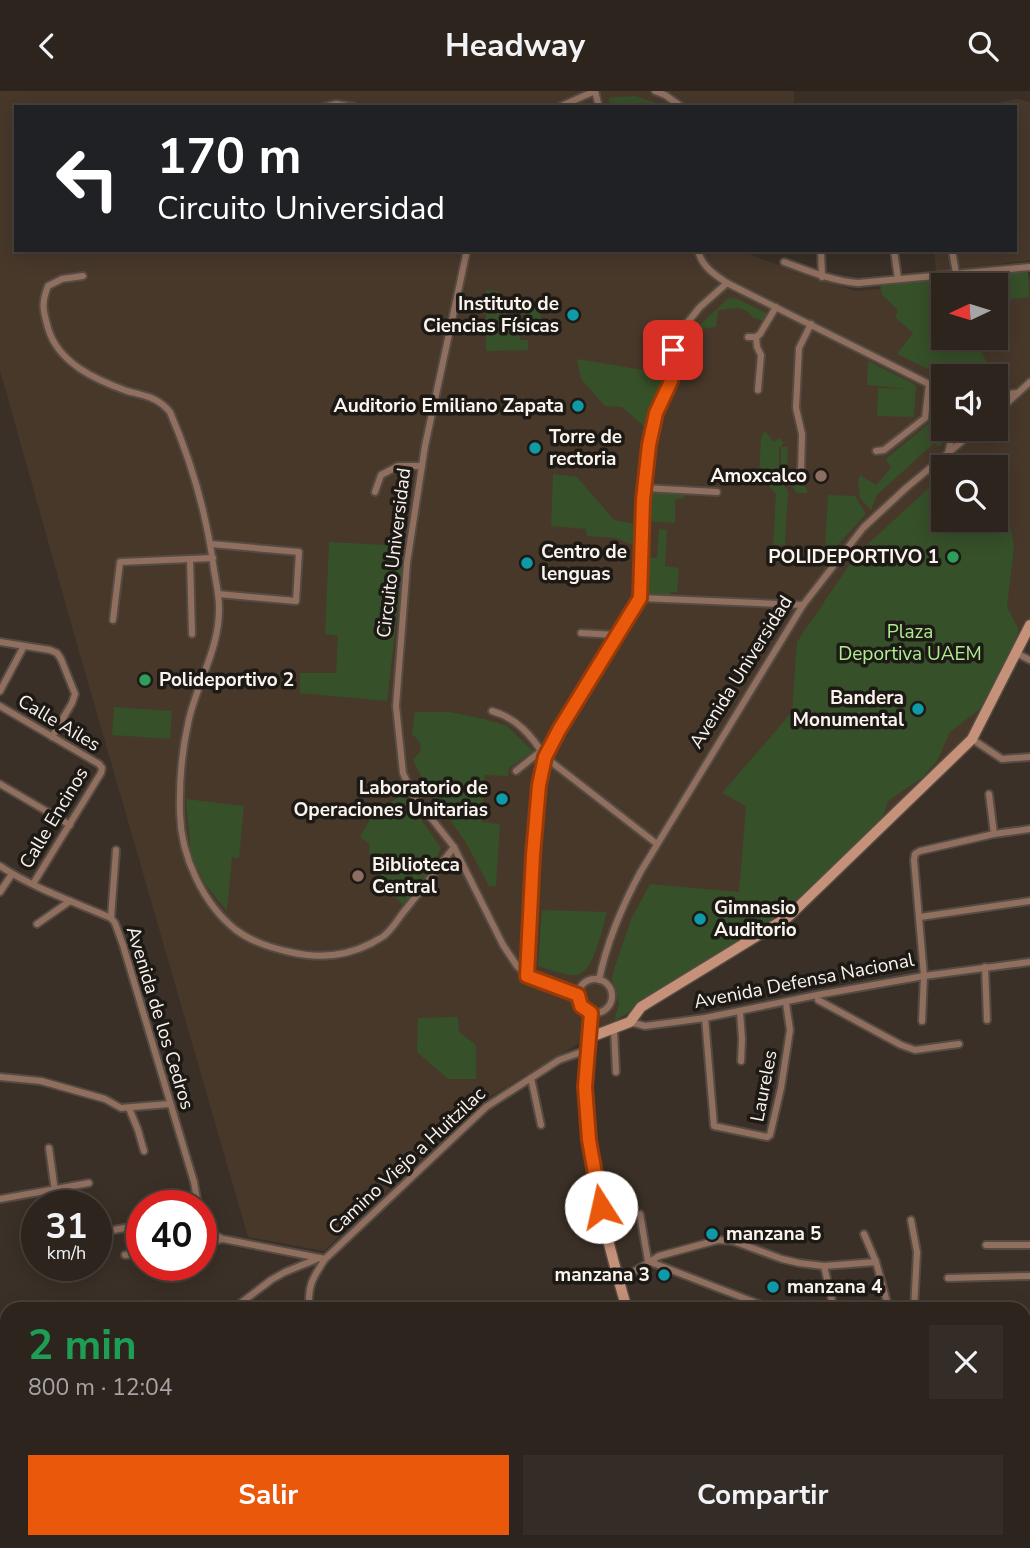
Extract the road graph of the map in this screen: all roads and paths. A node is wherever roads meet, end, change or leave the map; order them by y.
1 (595, 91) edge
2 (656, 91) edge
3 (564, 105) edge
4 (679, 105) edge
5 (467, 252) edge
6 (698, 252) edge
7 (821, 252) edge
8 (894, 252) edge
9 (953, 252) edge
10 (784, 262) dead end
11 (1030, 267) edge
12 (956, 273) joint
13 (83, 276) dead end
14 (931, 276) edge
15 (822, 277) junction
16 (898, 279) junction
17 (727, 283) junction
18 (776, 307) junction
19 (811, 324) junction
20 (748, 337) dead end
21 (756, 337) junction
22 (1030, 382) edge
23 (929, 384) joint
24 (758, 390) dead end
25 (1018, 393) junction
26 (1008, 394) edge
27 (1008, 402) edge
28 (951, 441) edge
29 (964, 441) edge
30 (876, 451) dead end
31 (948, 455) joint
32 (422, 466) junction
33 (931, 468) edge
34 (801, 472) dead end
35 (645, 488) junction
36 (375, 492) dead end
37 (717, 492) dead end
38 (211, 544) junction
39 (213, 558) junction
40 (190, 559) junction
41 (218, 594) junction
42 (640, 598) junction
43 (803, 605) junction
44 (113, 620) dead end
45 (1030, 625) edge
46 (581, 633) dead end
47 (192, 634) dead end
48 (617, 635) junction
49 (0, 642) edge
50 (23, 646) junction
51 (1016, 653) junction
52 (1030, 660) edge
53 (0, 691) edge
54 (0, 706) edge
55 (492, 711) dead end
56 (52, 737) junction
57 (972, 739) junction
58 (543, 754) junction
59 (1030, 757) edge
60 (102, 768) joint
61 (516, 771) dead end
62 (0, 784) edge
63 (989, 794) dead end
64 (70, 825) junction
65 (1030, 829) edge
66 (994, 834) junction
67 (657, 844) junction
68 (454, 847) junction
69 (116, 850) dead end
70 (0, 866) edge
71 (12, 874) junction
72 (33, 884) junction
73 (0, 892) edge
74 (70, 901) junction
75 (1030, 901) edge
76 (920, 917) junction
77 (111, 918) junction
78 (37, 924) dead end
79 (1030, 962) edge
80 (985, 967) junction
81 (527, 976) junction
82 (924, 976) junction
83 (599, 980) junction
84 (578, 995) junction
85 (818, 1000) dead end
86 (786, 1003) junction
87 (740, 1012) junction
88 (591, 1013) junction
89 (705, 1018) junction
90 (987, 1020) dead end
91 (630, 1021) junction
92 (922, 1021) dead end
93 (614, 1029) junction
94 (588, 1038) junction
95 (959, 1044) dead end
96 (587, 1050) junction
97 (741, 1061) dead end
98 (616, 1072) dead end
99 (0, 1077) edge
100 (531, 1078) junction
101 (169, 1104) junction
102 (129, 1108) junction
103 (541, 1125) dead end
104 (49, 1148) dead end
105 (144, 1151) dead end
106 (89, 1183) dead end
107 (55, 1190) joint
108 (195, 1190) edge
109 (21, 1196) edge
110 (0, 1199) edge
111 (640, 1214) dead end
112 (911, 1220) dead end
113 (864, 1234) dead end
114 (217, 1236) edge
115 (223, 1239) junction
116 (217, 1240) edge
117 (986, 1245) dead end
118 (1030, 1245) edge
119 (321, 1259) junction
120 (648, 1262) junction
121 (876, 1262) junction
122 (824, 1266) junction
123 (1030, 1276) edge
124 (948, 1278) dead end
125 (619, 1281) junction
126 (243, 1302) edge
127 (309, 1302) edge
128 (625, 1302) edge
129 (754, 1302) edge
130 (832, 1302) edge
131 (886, 1302) edge
132 (914, 1302) edge

1 - 3 street
2 - 4 street
5 - 32 street, Circuito Universidad
6 - 17 street
7 - 15 street
8 - 16 street
9 - 12 street
10 - 15 street
11 - 12 street
13 - 38 street
14 - 16 street
15 - 16 street
17 - 18 street
17 - 35 street
18 - 19 street
18 - 21 street
19 - 23 street
19 - 34 street
20 - 21 street
21 - 24 street
22 - 25 street
23 - 30 street
25 - 26 street
25 - 27 street
28 - 31 street
29 - 31 street, Avenida Universidad
32 - 36 street
32 - 68 street, Circuito Universidad
33 - 43 street, Avenida Universidad
35 - 37 street
35 - 42 street
38 - 39 street
38 - 41 street
39 - 40 street
39 - 41 street
40 - 44 street
40 - 47 street
41 - 68 street
42 - 43 street
42 - 48 street
43 - 67 street, Avenida Universidad
45 - 51 street
46 - 48 street
48 - 58 street
49 - 50 street
50 - 53 street, Calle Ailes
50 - 56 street
51 - 52 street
51 - 57 street
54 - 56 street, Calle Ailes
55 - 58 street
56 - 60 street, Calle Ailes
57 - 59 street
57 - 91 street
58 - 61 street
58 - 67 street
58 - 81 street
60 - 64 street, Calle Encinos
62 - 64 street
63 - 66 street
64 - 72 street, Calle Encinos
65 - 66 street
66 - 76 street
67 - 83 street, Avenida Universidad
68 - 81 street, Circuito Universidad
69 - 77 street
70 - 71 street, Avenida de los Cedros
71 - 72 street, Avenida de los Cedros
71 - 73 street
72 - 74 street, Avenida de los Cedros
74 - 77 street, Avenida de los Cedros
74 - 78 street
75 - 76 street
76 - 82 street
77 - 101 street, Avenida de los Cedros
79 - 80 street, Avenida Defensa Nacional
80 - 82 street, Avenida Defensa Nacional
80 - 90 street
81 - 84 street
82 - 86 street, Avenida Defensa Nacional
82 - 92 street
83 - 84 street
83 - 88 street
84 - 88 street
85 - 95 street
86 - 87 street, Avenida Defensa Nacional
86 - 89 street, Laureles
87 - 89 street, Avenida Defensa Nacional
87 - 97 street
88 - 94 street
89 - 91 street, Avenida Defensa Nacional
91 - 93 street
93 - 94 street
93 - 98 street
94 - 96 street
96 - 100 street, Camino Viejo a Huitzilac
96 - 125 street
99 - 102 street
100 - 103 street
100 - 119 street, Camino Viejo a Huitzilac
101 - 102 street
101 - 108 street, Avenida de los Cedros
102 - 105 street
104 - 107 street
106 - 107 street
109 - 110 street
111 - 120 street
112 - 132 street
113 - 121 street
114 - 115 street
115 - 116 street
115 - 119 street
117 - 118 street
119 - 126 street
119 - 127 street
120 - 122 street
120 - 125 street
120 - 129 street
121 - 122 street
121 - 131 street
122 - 130 street
123 - 124 street
125 - 128 street

